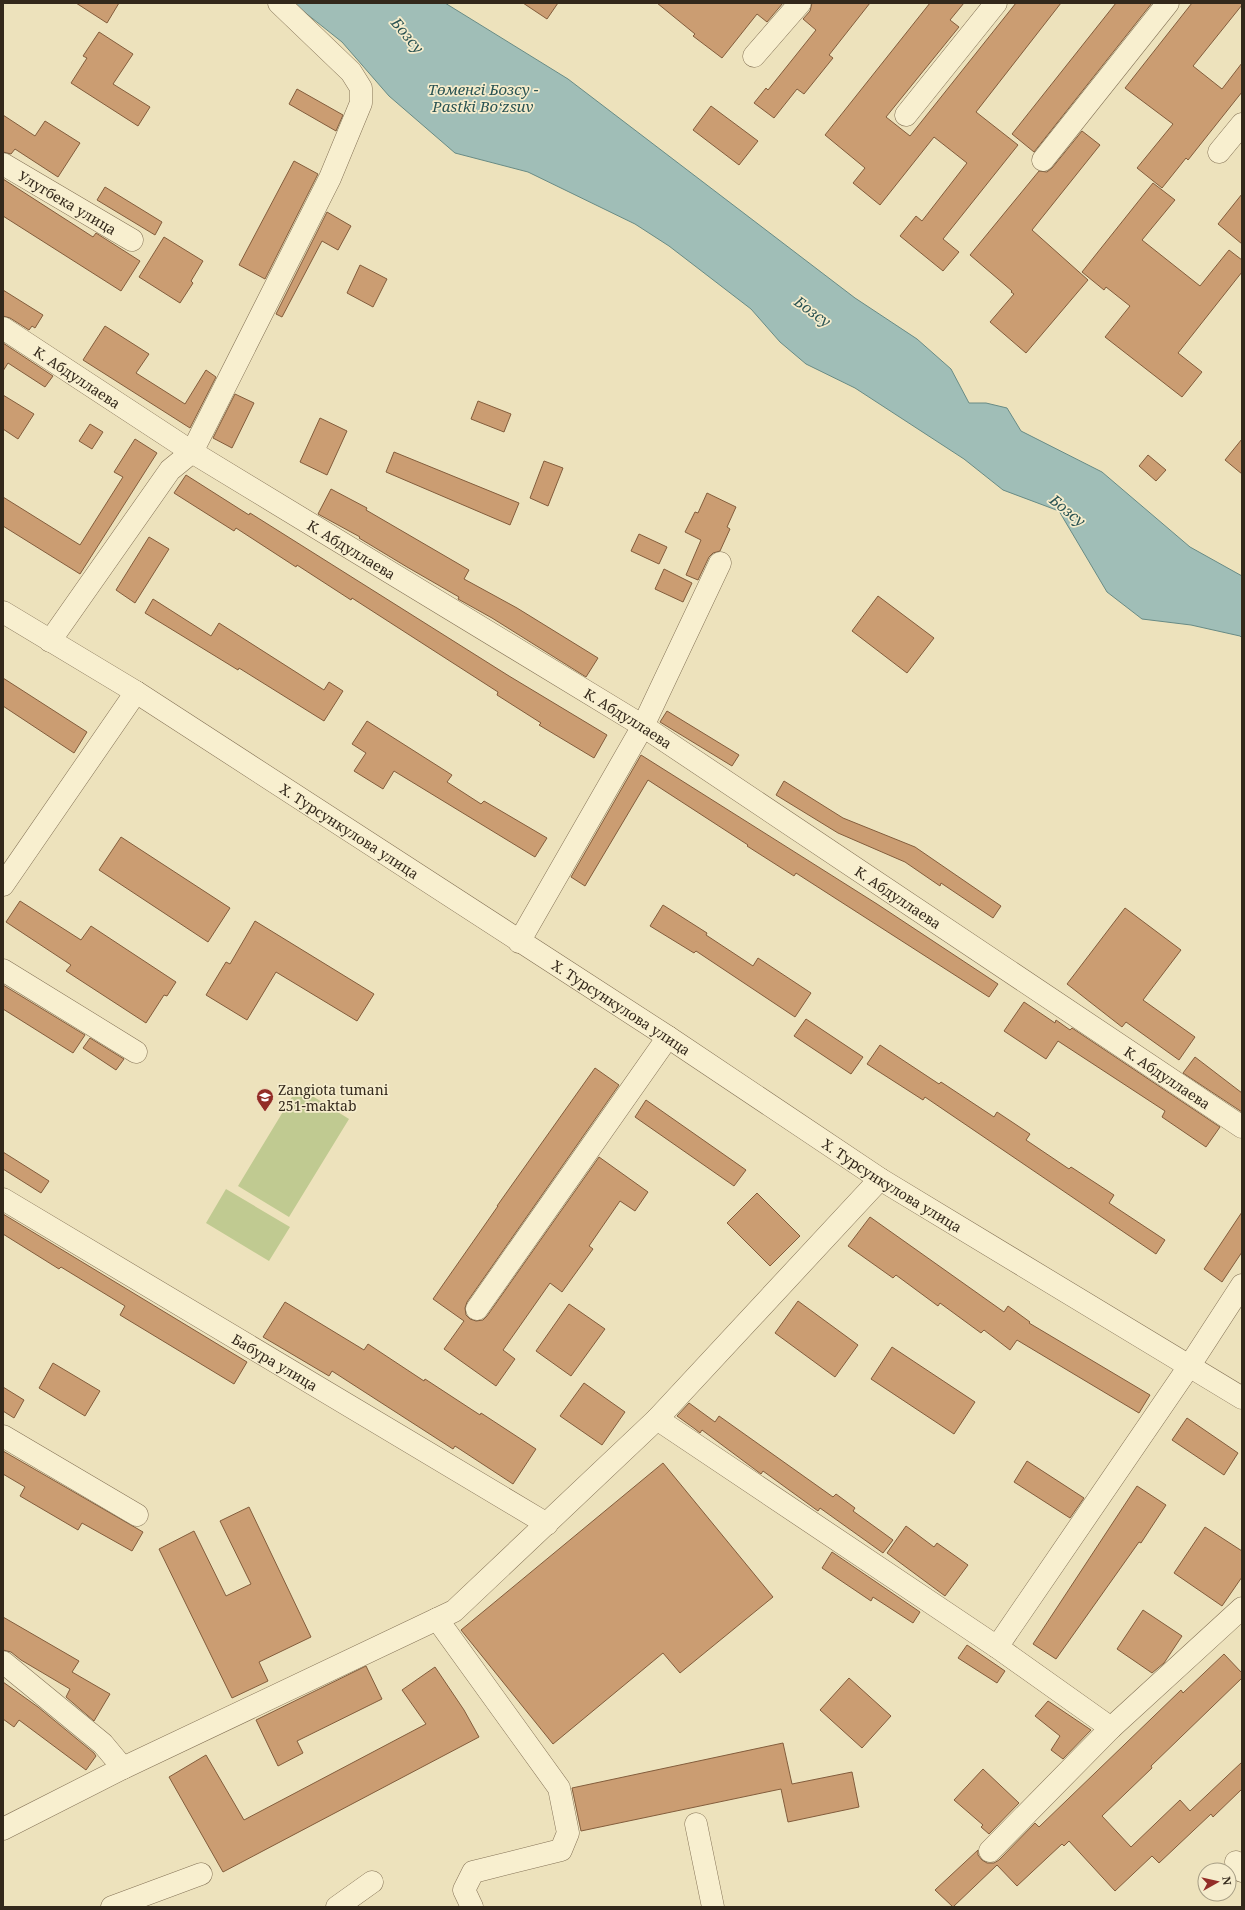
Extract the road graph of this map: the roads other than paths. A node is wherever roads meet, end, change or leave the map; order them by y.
1 (279, 3) edge
2 (800, 3) edge
3 (996, 3) edge
4 (1168, 3) edge
5 (754, 56) dead end
6 (906, 115) dead end
7 (1242, 124) edge
8 (1219, 152) dead end
9 (1042, 160) dead end
10 (3, 164) edge
11 (132, 240) dead end
12 (3, 328) edge
13 (192, 452) junction
14 (720, 562) dead end
15 (3, 612) edge
16 (50, 641) junction
17 (136, 692) junction
18 (643, 726) junction
19 (3, 886) edge
20 (519, 942) junction
21 (3, 970) edge
22 (668, 1037) junction
23 (136, 1052) dead end
24 (1242, 1127) edge
25 (880, 1179) junction
26 (3, 1199) edge
27 (1242, 1285) edge
28 (477, 1309) dead end
29 (1190, 1365) junction
30 (1242, 1398) edge
31 (657, 1419) junction
32 (3, 1436) edge
33 (138, 1515) dead end
34 (547, 1524) junction
35 (1242, 1608) edge
36 (437, 1619) junction
37 (997, 1648) junction
38 (3, 1662) edge
39 (1111, 1728) junction
40 (123, 1768) junction
41 (696, 1824) dead end
42 (3, 1829) edge
43 (990, 1851) dead end
44 (202, 1874) dead end
45 (372, 1882) dead end
46 (112, 1907) edge
47 (337, 1907) edge
48 (472, 1907) edge
49 (713, 1907) edge

1 - 13 street
2 - 5 street
3 - 6 street
4 - 9 street
7 - 8 street
10 - 11 street, Улугбека улица
12 - 13 street, К. Абдуллаева
13 - 16 street
13 - 18 street, К. Абдуллаева
14 - 18 street
15 - 16 street, Х. Турсункулова улица
16 - 17 street, Х. Турсункулова улица
17 - 19 street
17 - 20 street, Х. Турсункулова улица
18 - 20 street
18 - 24 street, К. Абдуллаева
20 - 22 street, Х. Турсункулова улица
21 - 23 street
22 - 25 street, Х. Турсункулова улица
22 - 28 street
25 - 29 street, Х. Турсункулова улица
25 - 31 street
26 - 34 street, Бабура улица
27 - 29 street
29 - 30 street, Х. Турсункулова улица
29 - 37 street
31 - 34 street
31 - 37 street
32 - 33 street
34 - 36 street
35 - 39 street
36 - 40 street
36 - 48 street
37 - 39 street
38 - 40 street
39 - 43 street
40 - 42 street
41 - 49 street
44 - 46 street
45 - 47 street

